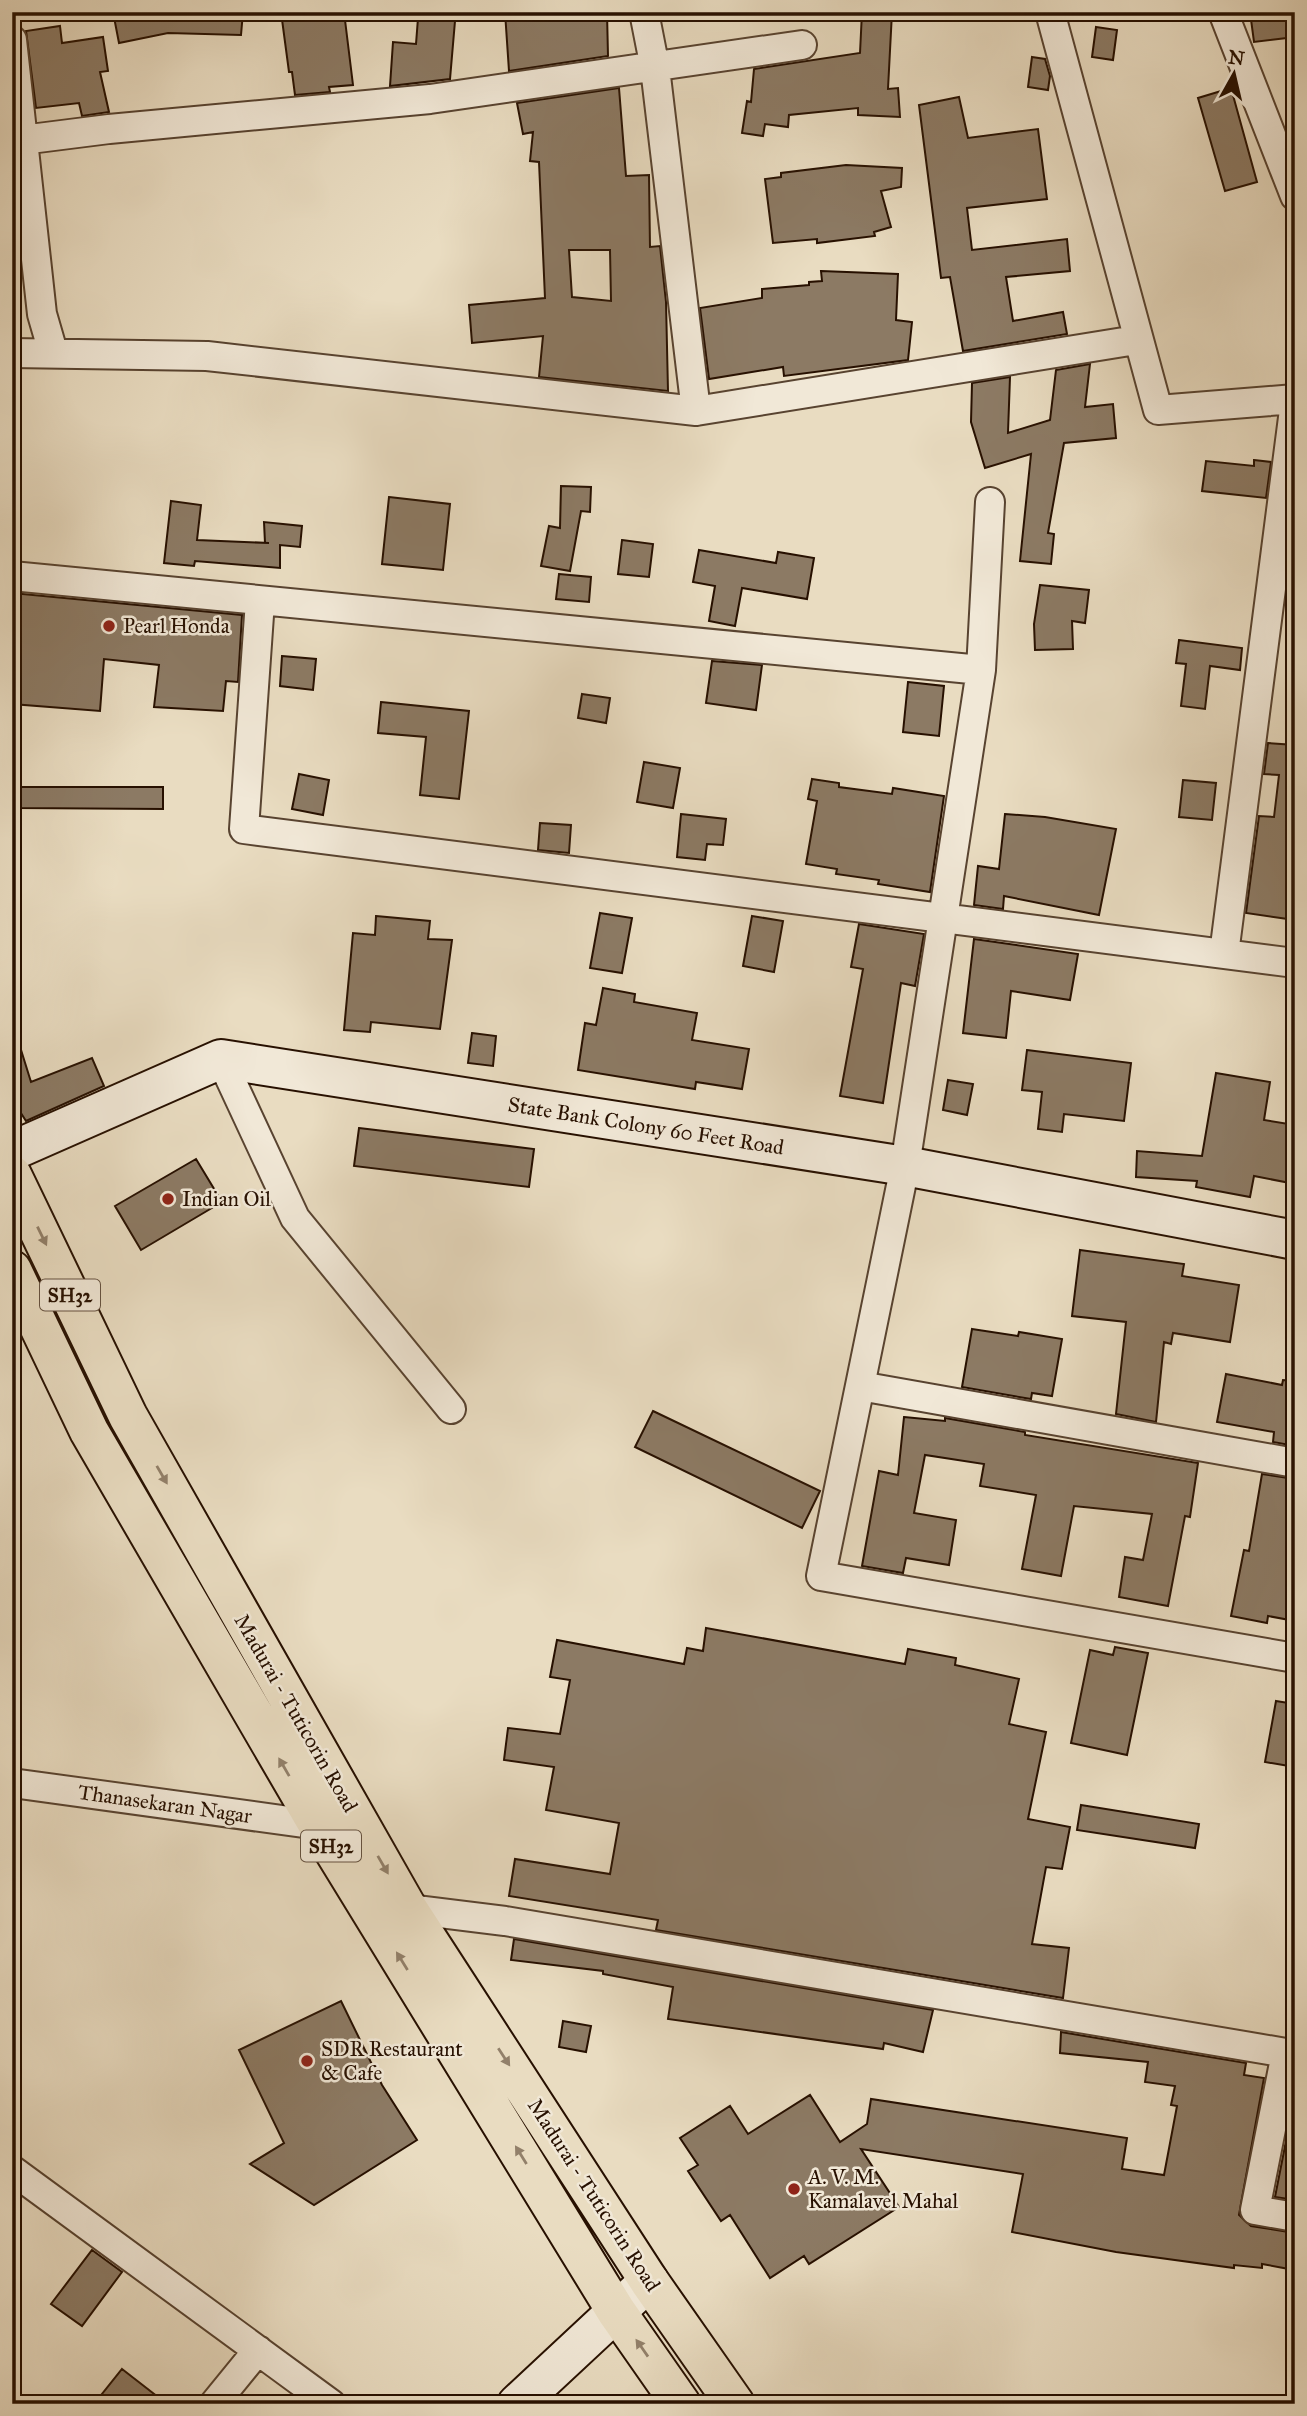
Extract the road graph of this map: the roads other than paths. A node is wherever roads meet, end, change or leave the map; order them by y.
1 (644, 12) edge
2 (1050, 12) edge
3 (1223, 12) edge
4 (12, 40) edge
5 (802, 45) dead end
6 (655, 68) junction
7 (22, 141) junction
8 (1295, 196) edge
9 (1136, 340) junction
10 (52, 352) junction
11 (12, 353) edge
12 (1295, 400) edge
13 (696, 411) junction
14 (990, 502) dead end
15 (12, 576) edge
16 (260, 601) junction
17 (981, 670) junction
18 (942, 918) junction
19 (1224, 954) junction
20 (1295, 963) edge
21 (221, 1059) junction
22 (12, 1151) edge
23 (905, 1166) junction
24 (12, 1175) edge
25 (1295, 1240) edge
26 (12, 1270) edge
27 (860, 1386) junction
28 (450, 1409) dead end
29 (1295, 1463) edge
30 (1295, 1658) edge
31 (12, 1783) edge
32 (318, 1825) junction
33 (408, 1909) junction
34 (1291, 2054) edge
35 (12, 2170) edge
36 (1295, 2217) edge
37 (649, 2281) junction
38 (616, 2311) junction
39 (258, 2350) junction
40 (214, 2404) edge
41 (331, 2404) edge
42 (517, 2404) edge
43 (681, 2404) edge
44 (734, 2404) edge

1 - 6 street
2 - 9 street
3 - 8 street
4 - 7 street
5 - 6 street
6 - 7 street
6 - 13 street
7 - 10 street
9 - 12 street
9 - 13 street
10 - 11 street
10 - 13 street
12 - 19 street
14 - 17 street
15 - 16 street
16 - 17 street
16 - 18 street
17 - 18 street
18 - 19 street
18 - 23 street
19 - 20 street
21 - 22 street
21 - 23 street, State Bank Colony 60 Feet Road
21 - 28 street
23 - 25 street, State Bank Colony 60 Feet Road
23 - 27 street
24 -> 33 main road, Madurai - Tuticorin Road / SH32
32 -> 26 main road, Madurai - Tuticorin Road / SH32
27 - 29 street
27 - 30 street
31 - 32 street, Thanasekaran Nagar
38 -> 32 main road, Madurai - Tuticorin Road / SH32
33 - 34 street
33 -> 37 main road, Madurai - Tuticorin Road / SH32
34 - 36 street
35 - 39 street
37 - 38 street
37 - 44 main road, Madurai - Tuticorin Road / SH32
38 - 42 street
43 -> 38 main road, Madurai - Tuticorin Road / SH32
39 - 40 street
39 - 41 street

